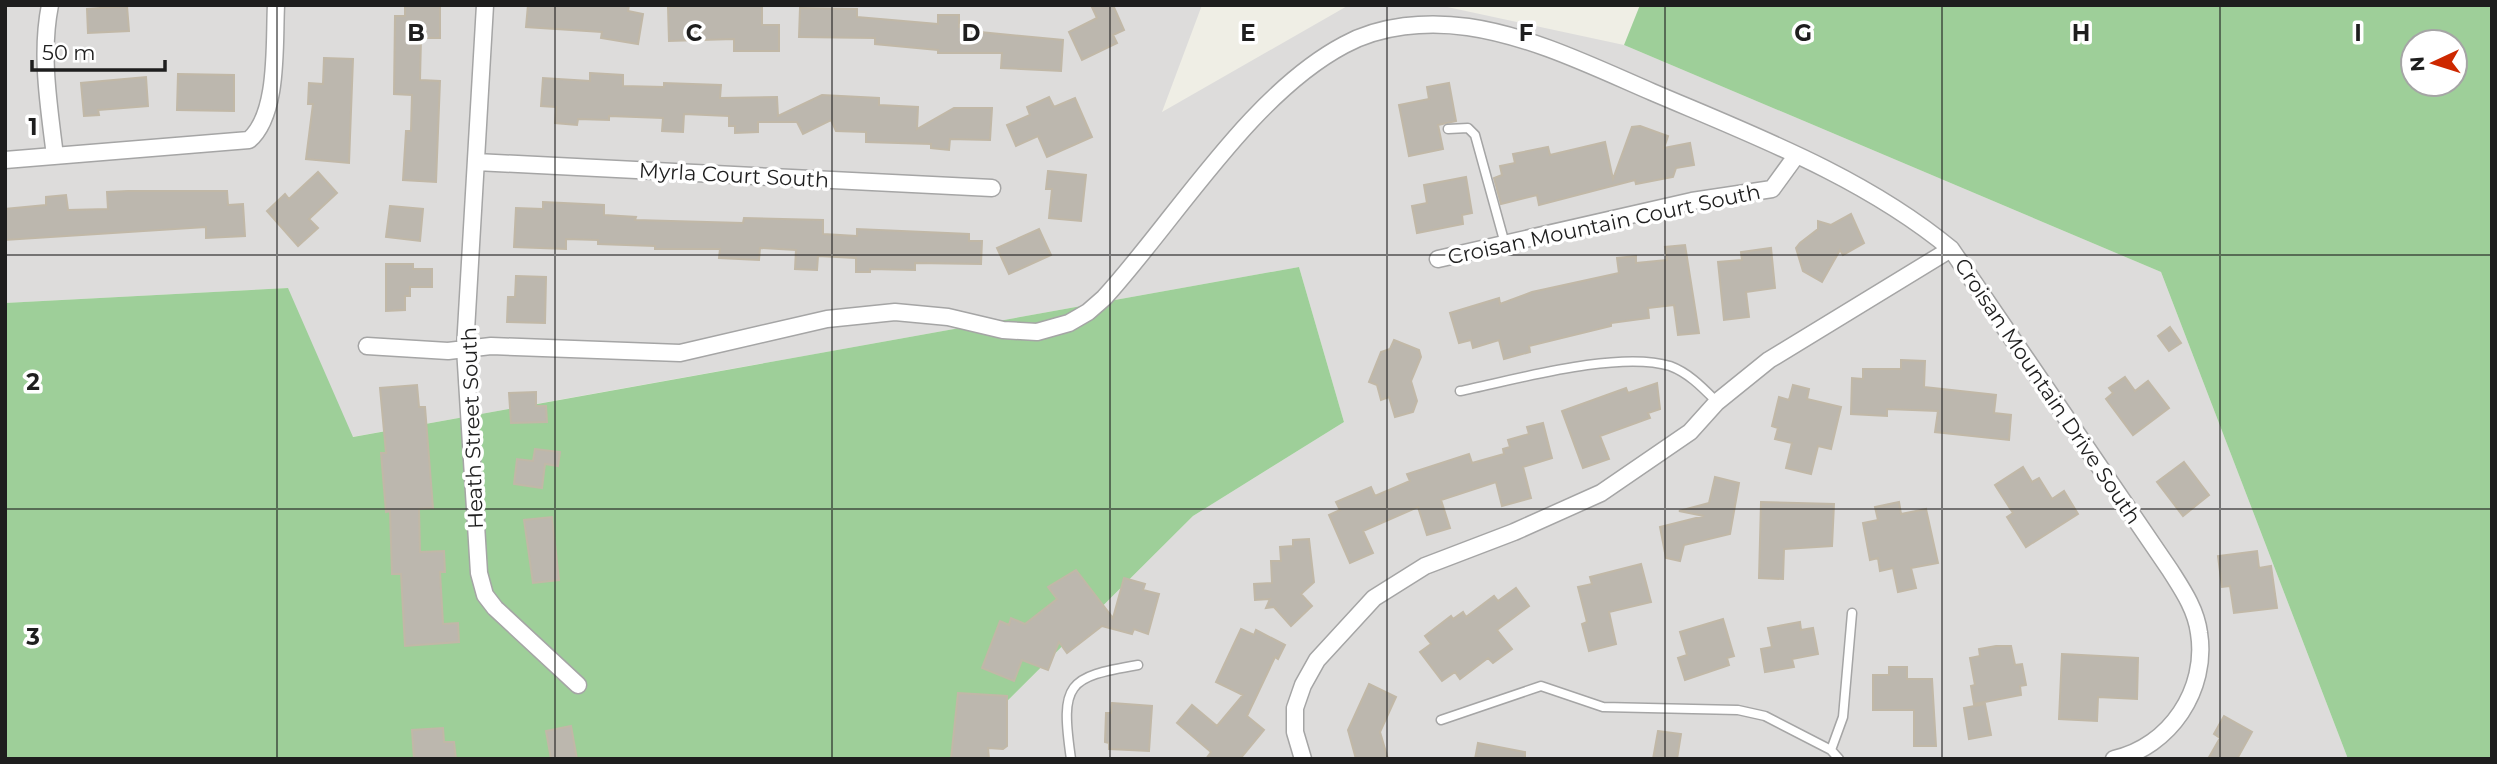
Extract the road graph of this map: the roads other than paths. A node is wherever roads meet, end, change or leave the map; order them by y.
1 (50, 5) edge
2 (276, 5) edge
3 (485, 5) edge
4 (1448, 129) dead end
5 (55, 156) junction
6 (1796, 156) junction
7 (5, 160) edge
8 (476, 162) junction
9 (992, 188) dead end
10 (1505, 244) junction
11 (1951, 249) junction
12 (1438, 259) dead end
13 (367, 346) dead end
14 (466, 348) junction
15 (1460, 391) dead end
16 (1717, 402) junction
17 (1852, 613) dead end
18 (1138, 666) dead end
19 (578, 685) dead end
20 (1441, 720) dead end
21 (1831, 750) junction
22 (1070, 759) edge
23 (1303, 759) edge
24 (1839, 759) edge
25 (2114, 759) edge

1 - 5 street
2 - 5 street
3 - 8 street, Heath Street South
4 - 10 lane
5 - 7 street
6 - 10 street, Croisan Mountain Court South
6 - 11 street, Croisan Mountain Drive South
6 - 14 street, Croisan Mountain Drive South
8 - 9 street, Myrla Court South
8 - 14 street, Heath Street South
10 - 12 street, Croisan Mountain Court South
11 - 16 street
11 - 25 street, Croisan Mountain Drive South
13 - 14 street, Croisan Mountain Drive South
14 - 19 street, Heath Street South
15 - 16 lane
16 - 23 street
17 - 21 lane
18 - 22 lane
20 - 21 lane
21 - 24 lane

